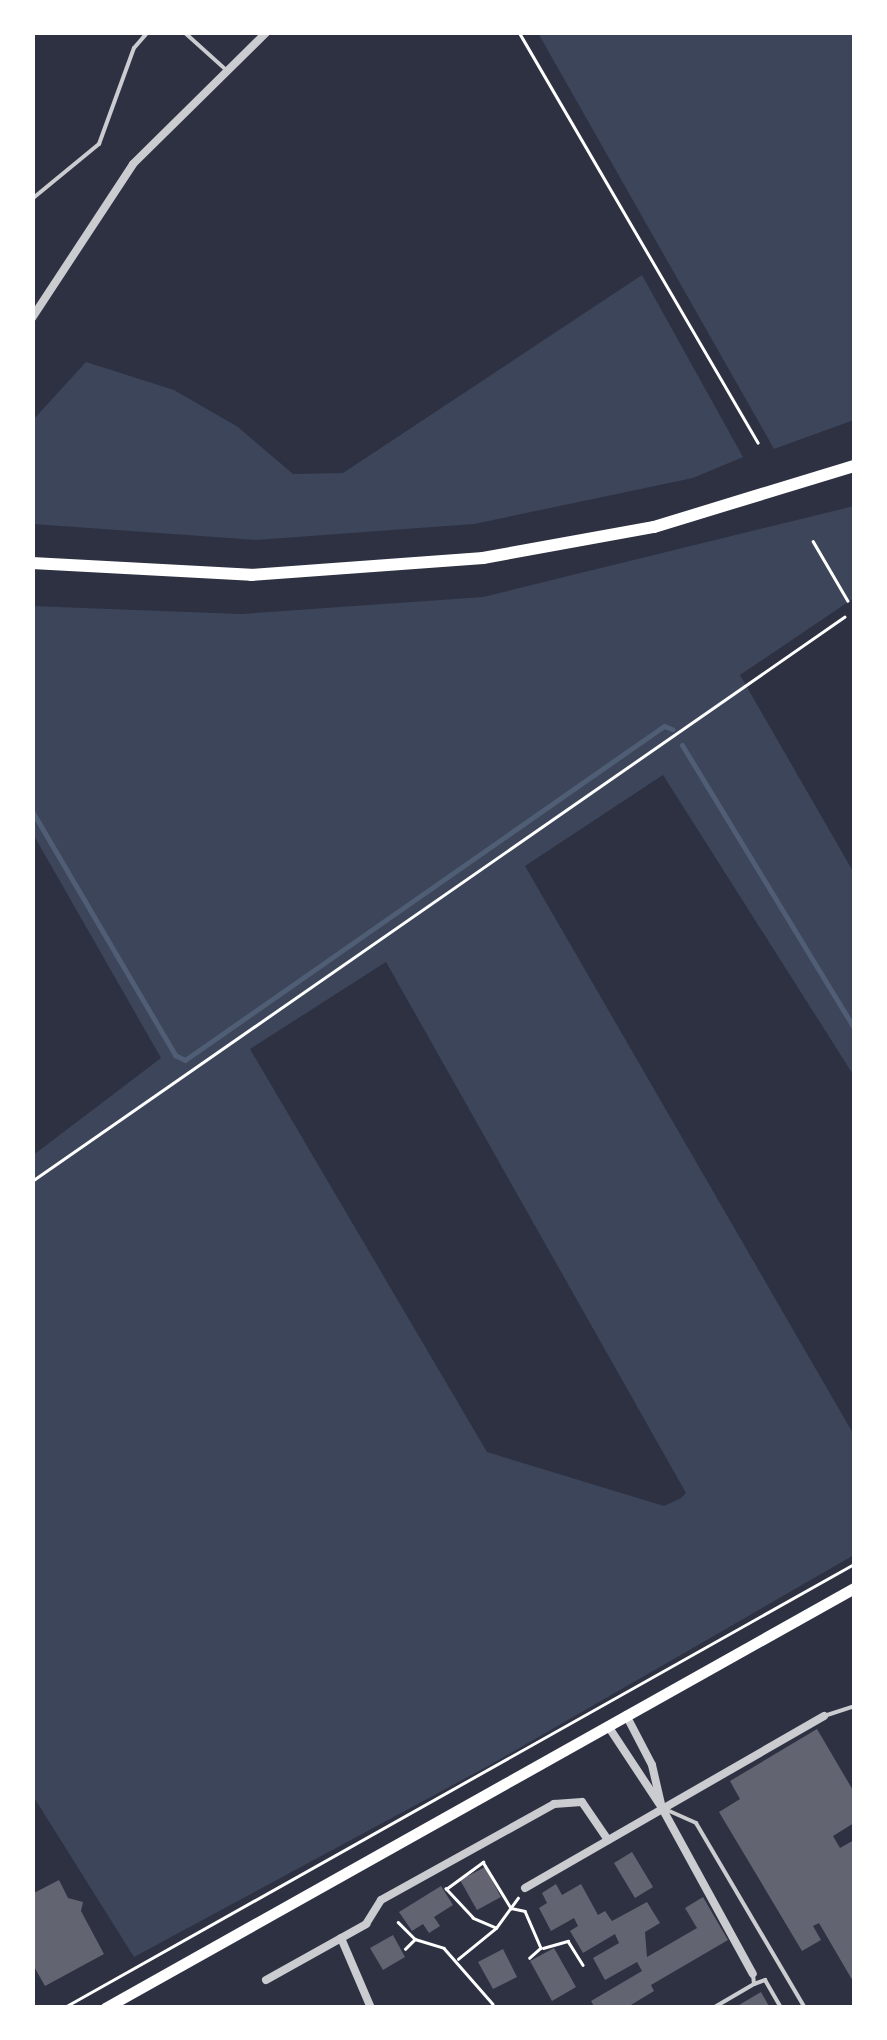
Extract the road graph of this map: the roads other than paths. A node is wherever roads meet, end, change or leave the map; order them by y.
1 (148, 32) edge
2 (184, 32) edge
3 (267, 32) edge
4 (224, 68) junction
5 (32, 199) edge
6 (32, 318) edge
7 (854, 466) edge
8 (32, 563) edge
9 (854, 1588) edge
10 (854, 1706) edge
11 (626, 1716) junction
12 (824, 1716) joint
13 (608, 1726) junction
14 (662, 1808) junction
15 (608, 1840) junction
16 (524, 1888) road end
17 (341, 1938) junction
18 (754, 1979) junction
19 (266, 1980) dead end
20 (105, 2008) edge
21 (372, 2008) edge
22 (713, 2008) edge
23 (781, 2008) edge
24 (805, 2008) edge

1 - 5 lane
2 - 4 lane
3 - 4 street
4 - 6 street
7 - 8 highway
9 - 11 main road
10 - 12 lane
11 - 13 main road
11 - 14 street
12 - 14 street
13 - 14 street
13 - 20 main road
14 - 15 street
14 - 18 street
14 - 24 lane
15 - 16 street
15 - 17 street
17 - 19 street
17 - 21 street
18 - 22 lane
18 - 23 lane

